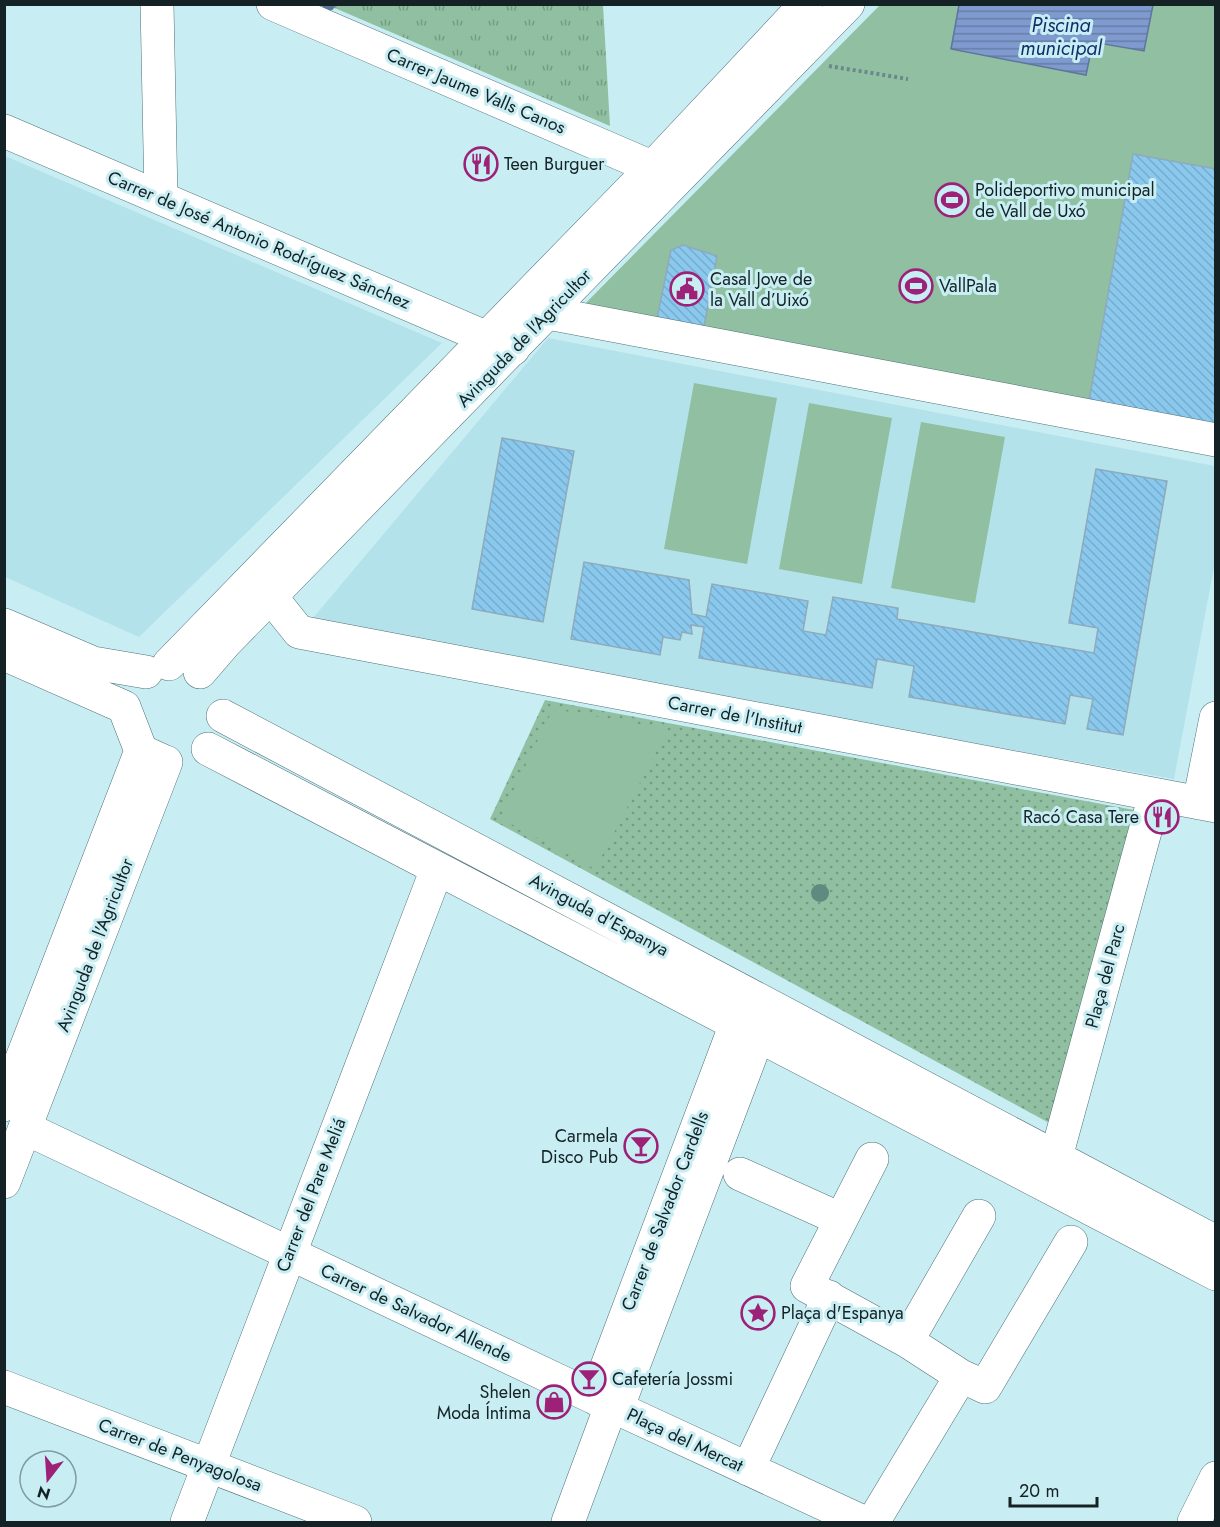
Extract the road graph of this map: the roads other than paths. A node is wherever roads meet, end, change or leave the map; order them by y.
1 (157, 4) edge
2 (273, 4) edge
3 (806, 4) edge
4 (848, 4) edge
5 (4, 131) edge
6 (666, 173) junction
7 (161, 198) junction
8 (548, 313) junction
9 (500, 344) junction
10 (1215, 440) edge
11 (271, 597) junction
12 (4, 625) edge
13 (4, 654) edge
14 (172, 669) junction
15 (124, 707) junction
16 (223, 716) junction
17 (1215, 718) edge
18 (208, 749) junction
19 (153, 757) junction
20 (1155, 795) junction
21 (1207, 805) edge
22 (450, 836) junction
23 (437, 868) junction
24 (759, 1000) junction
25 (747, 1030) junction
26 (12, 1123) edge
27 (872, 1159) dead end
28 (1052, 1172) junction
29 (740, 1173) dead end
30 (4, 1182) edge
31 (979, 1216) dead end
32 (840, 1219) junction
33 (1071, 1242) dead end
34 (1215, 1242) edge
35 (289, 1254) junction
36 (1215, 1274) edge
37 (829, 1297) junction
38 (907, 1341) junction
39 (961, 1376) junction
40 (4, 1387) edge
41 (608, 1404) junction
42 (208, 1466) junction
43 (748, 1469) junction
44 (1215, 1478) edge
45 (815, 1512) edge
46 (187, 1522) edge
47 (355, 1522) edge
48 (568, 1522) edge
49 (863, 1522) edge
50 (873, 1522) edge
51 (1194, 1522) edge

1 - 7 street
2 - 6 street, Carrer Jaume Valls Canos
3 - 6 street, Avinguda de l'Agricultor
4 - 6 street, Avinguda de l'Agricultor
5 - 7 street, Carrer de José Antonio Rodríguez Sánchez
6 - 8 street, Avinguda de l'Agricultor
6 - 9 street, Avinguda de l'Agricultor
7 - 9 street, Carrer de José Antonio Rodríguez Sánchez
8 - 9 street, Avinguda de l'Agricultor
8 - 10 street
9 - 11 street, Avinguda de l'Agricultor
9 - 14 street, Avinguda de l'Agricultor
11 - 14 street, Avinguda de l'Agricultor
11 - 20 street, Carrer de l'Institut
12 - 14 street
13 - 15 street
14 - 15 street
14 - 16 street
15 - 19 street
16 - 18 street
16 - 22 street, Avinguda d'Espanya
17 - 21 street
18 - 19 street
18 - 23 street, Avinguda d'Espanya
19 - 26 street, Avinguda de l'Agricultor
20 - 21 street, Carrer de l'Institut
20 - 28 street, Plaça del Parc
22 - 23 street
22 - 24 street, Avinguda d'Espanya
23 - 25 street, Avinguda d'Espanya
23 - 35 street, Carrer del Pare Meliá
24 - 25 street
24 - 28 street, Avinguda d'Espanya
25 - 28 street, Avinguda d'Espanya
25 - 41 street, Carrer de Salvador Cardells
26 - 30 street, Avinguda de l'Agricultor
26 - 35 street, Carrer de Salvador Allende
27 - 32 street
28 - 34 street, Avinguda d'Espanya
28 - 36 street, Avinguda d'Espanya
29 - 32 street
31 - 38 street
32 - 37 street
33 - 39 street
35 - 41 street, Carrer de Salvador Allende
35 - 42 street, Carrer del Pare Meliá
37 - 38 street
37 - 43 street
38 - 39 street
39 - 50 street
40 - 42 street, Carrer de Penyagolosa
41 - 43 street, Plaça del Mercat
41 - 48 street, Plaça del Mercat
42 - 46 street, Carrer del Pare Meliá
42 - 47 street, Carrer de Penyagolosa
43 - 45 street, Plaça del Mercat
44 - 51 street
45 - 49 street

